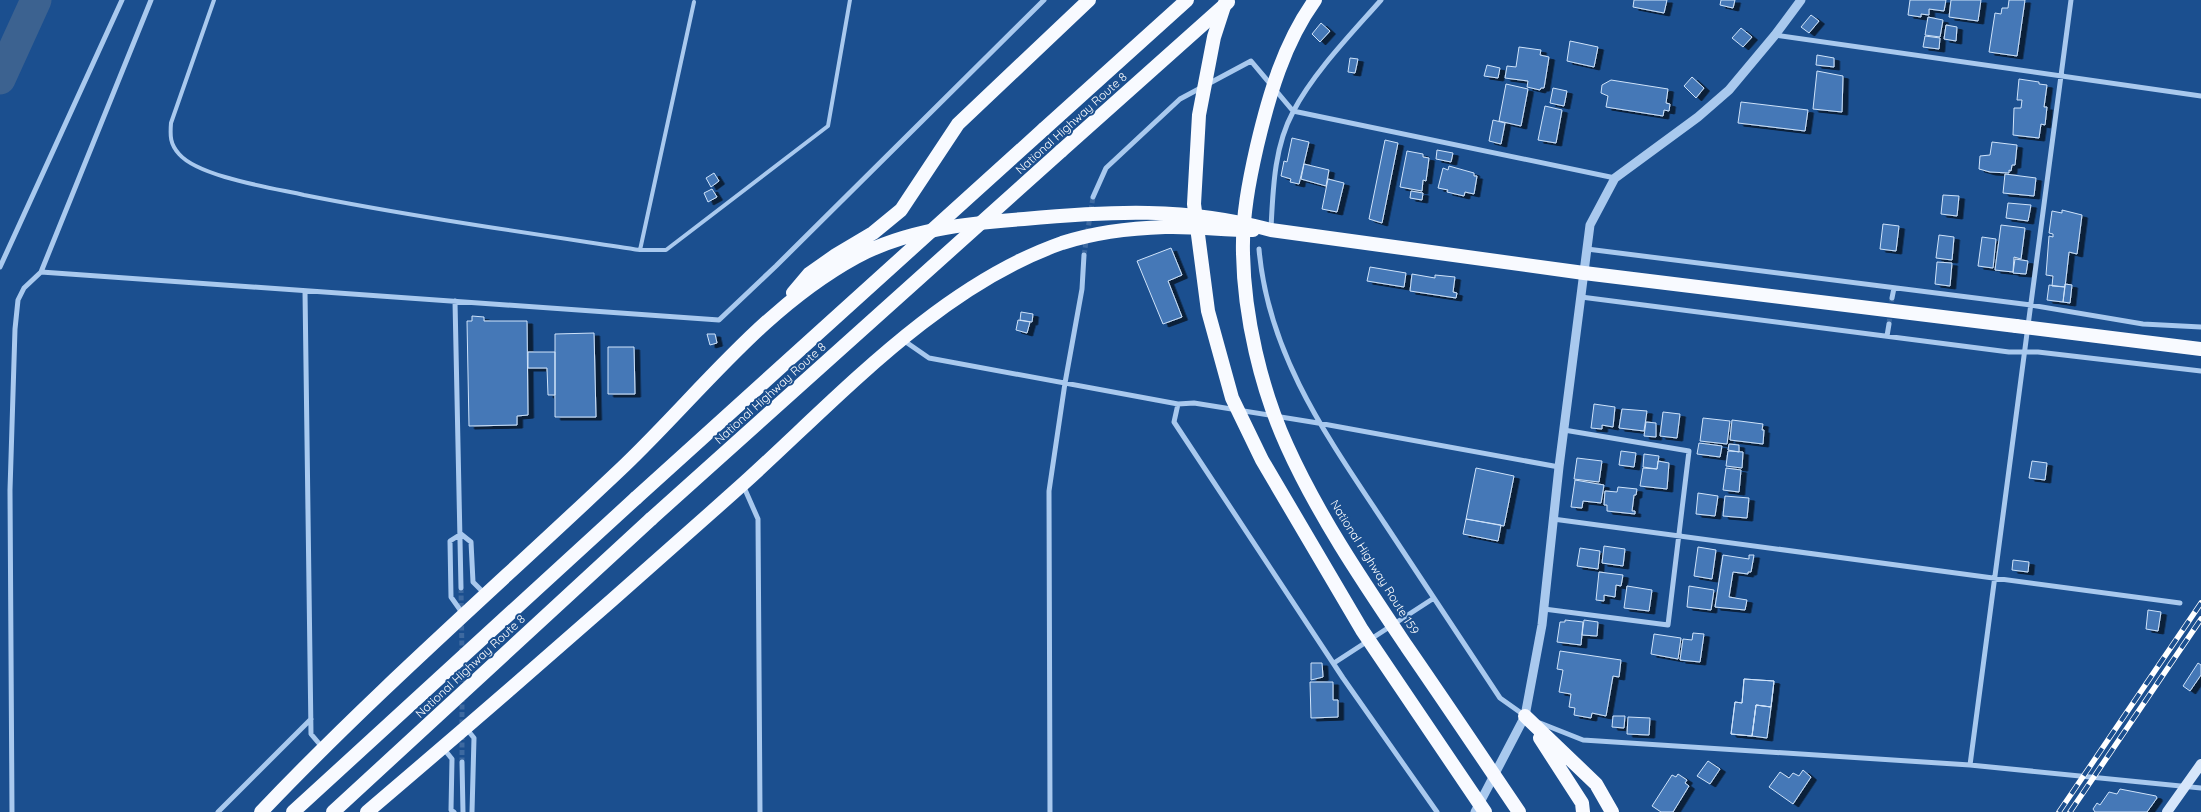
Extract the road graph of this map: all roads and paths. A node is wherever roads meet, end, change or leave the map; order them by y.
1 (122, 0) edge
2 (151, 0) edge
3 (214, 0) edge
4 (850, 0) edge
5 (1044, 0) edge
6 (1089, 0) edge
7 (1187, 0) edge
8 (1226, 0) edge
9 (1230, 0) edge
10 (1315, 0) edge
11 (1381, 0) edge
12 (1801, 0) edge
13 (2071, 0) edge
14 (694, 2) dead end
15 (1775, 35) junction
16 (2061, 77) junction
17 (2201, 96) edge
18 (1293, 111) junction
19 (1615, 178) junction
20 (1093, 197) tunnel mouth
21 (1271, 230) junction
22 (1259, 249) dead end
23 (1587, 249) junction
24 (640, 250) junction
25 (1084, 255) tunnel mouth
26 (0, 267) edge
27 (40, 272) junction
28 (1584, 273) junction
29 (1894, 288) junction
30 (305, 291) junction
31 (1581, 297) junction
32 (1892, 298) tunnel mouth
33 (455, 301) junction
34 (2031, 306) junction
35 (774, 314) junction
36 (1889, 324) tunnel mouth
37 (2201, 327) edge
38 (1887, 336) junction
39 (901, 339) junction
40 (2201, 349) edge
41 (2024, 353) junction
42 (2201, 371) edge
43 (1065, 383) junction
44 (1178, 404) junction
45 (1318, 423) junction
46 (1564, 430) junction
47 (1559, 467) junction
48 (743, 484) junction
49 (1553, 519) junction
50 (461, 534) junction
51 (1678, 536) junction
52 (1995, 578) junction
53 (461, 588) tunnel mouth
54 (486, 595) junction
55 (1434, 598) junction
56 (2180, 603) dead end
57 (1544, 609) junction
58 (464, 614) junction
59 (1334, 664) junction
60 (1525, 716) junction
61 (311, 719) junction
62 (466, 728) junction
63 (322, 747) junction
64 (443, 748) junction
65 (462, 762) tunnel mouth
66 (2201, 764) edge
67 (1970, 765) junction
68 (2186, 786) junction
69 (2201, 788) edge
70 (12, 812) edge
71 (218, 812) edge
72 (261, 812) edge
73 (293, 812) edge
74 (333, 812) edge
75 (367, 812) edge
76 (454, 812) edge
77 (462, 812) edge
78 (472, 812) edge
79 (760, 812) edge
80 (1050, 812) edge
81 (1437, 812) edge
82 (1475, 812) edge
83 (1485, 812) edge
84 (1519, 812) edge
85 (1583, 812) edge
86 (1612, 812) edge
87 (2168, 812) edge

1 - 26 street
2 - 27 street
3 - 24 lane
4 - 24 lane
5 - 33 street
6 - 35 highway
7 - 73 highway, National Highway Route 8, bridge
8 - 83 highway, bridge
9 - 74 highway, National Highway Route 8, bridge
10 - 84 highway, National Highway Route 159, bridge
11 - 18 street
12 - 15 street
13 - 16 street
14 - 24 lane
15 - 16 street
15 - 19 street
16 - 17 street
16 - 34 street
18 - 19 street
18 - 20 street
18 - 21 street
19 - 23 street
21 - 28 highway
21 - 35 highway
21 - 39 highway
22 - 45 street
23 - 28 street
23 - 29 street
25 - 43 street
27 - 30 street
27 - 70 street
28 - 31 street
28 - 40 highway, bridge
29 - 32 street
29 - 34 street
30 - 33 street
30 - 61 street
31 - 38 street
31 - 46 street
33 - 50 street
34 - 37 street
34 - 41 street
35 - 54 highway
36 - 38 street
38 - 41 street
39 - 43 street
39 - 48 highway
41 - 42 street
41 - 52 street
43 - 44 street
43 - 80 street
44 - 45 street
44 - 59 street
45 - 47 street
45 - 55 street
46 - 47 street
46 - 51 street
47 - 49 street
48 - 62 highway
48 - 79 street
49 - 51 street
49 - 57 street
50 - 53 street
50 - 54 street
50 - 58 street
51 - 52 street
51 - 57 street
52 - 56 street
52 - 67 street
54 - 58 highway
55 - 59 street
55 - 60 street
57 - 60 street
58 - 63 highway
59 - 81 street
60 - 67 street
60 - 82 street
60 - 85 highway
60 - 86 highway
61 - 63 street
61 - 71 street
62 - 64 highway
62 - 78 street
63 - 72 highway
64 - 75 highway
64 - 76 street
65 - 77 street
66 - 68 main road
67 - 68 street
68 - 69 street
68 - 87 main road

